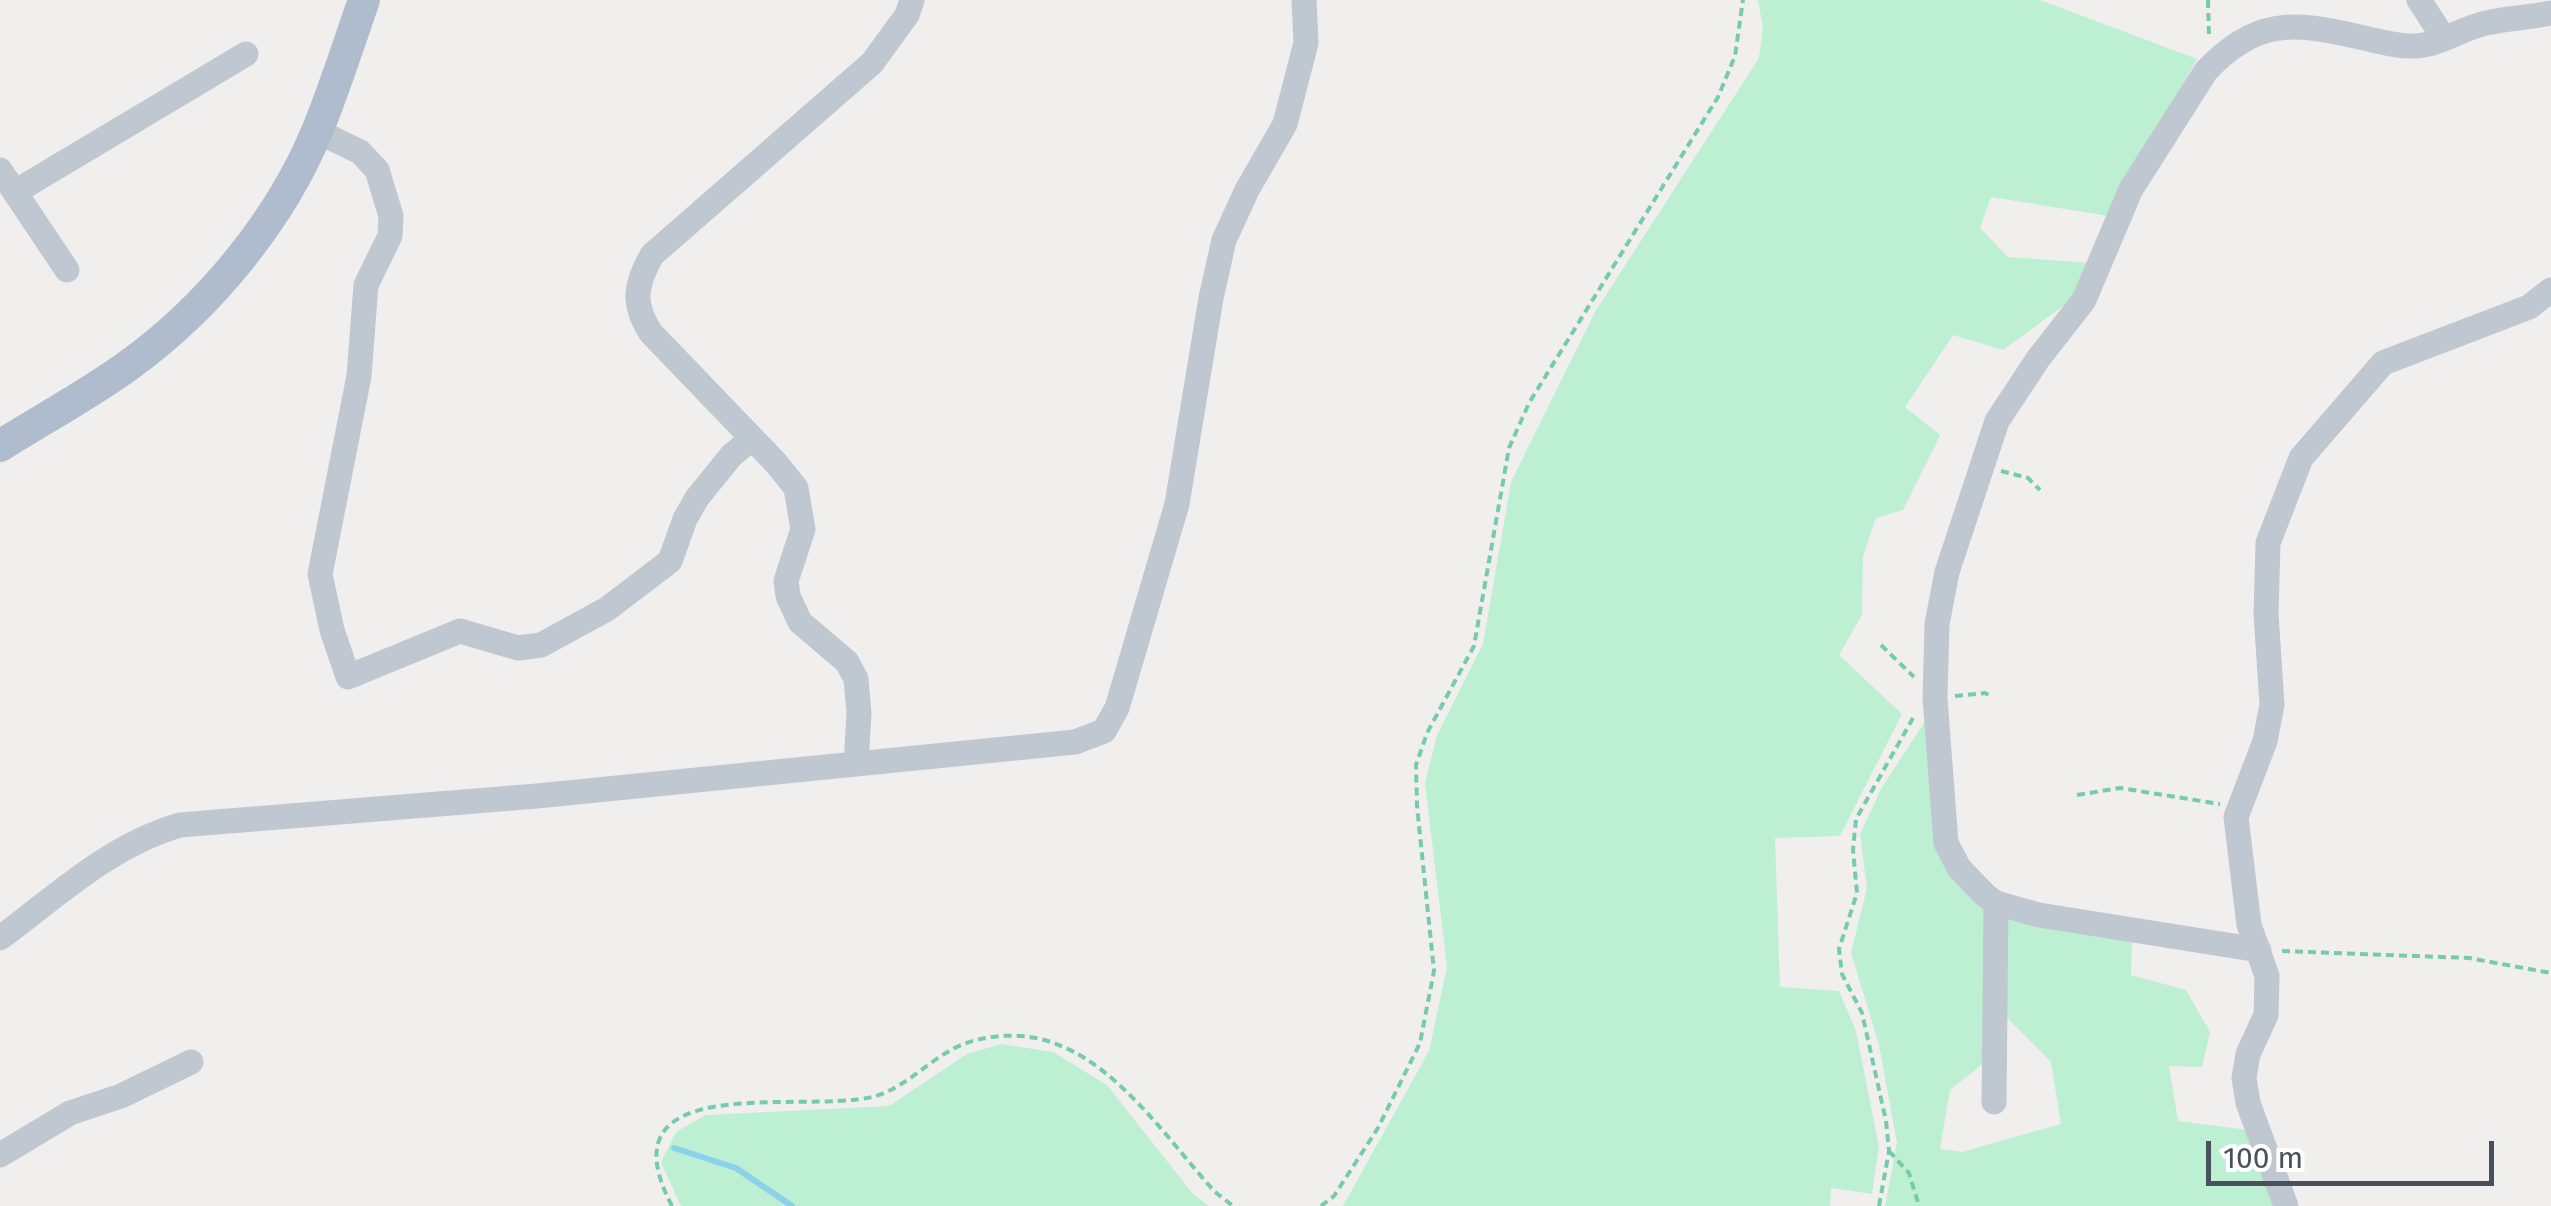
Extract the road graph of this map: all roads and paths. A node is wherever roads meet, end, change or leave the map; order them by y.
1 (364, 0) edge
2 (912, 0) edge
3 (1304, 0) edge
4 (1742, 0) edge
5 (2208, 0) edge
6 (2418, 0) edge
7 (2551, 13) edge
8 (2443, 37) junction
9 (2208, 38) dead end
10 (246, 54) dead end
11 (317, 131) junction
12 (0, 170) edge
13 (15, 192) junction
14 (67, 270) dead end
15 (2551, 290) edge
16 (752, 439) junction
17 (0, 446) edge
18 (1982, 466) junction
19 (2040, 490) dead end
20 (1881, 645) dead end
21 (1993, 697) dead end
22 (1935, 698) junction
23 (856, 764) junction
24 (2077, 796) dead end
25 (2240, 808) junction
26 (1996, 904) junction
27 (0, 938) edge
28 (2259, 950) junction
29 (2551, 972) edge
30 (191, 1062) dead end
31 (1994, 1102) dead end
32 (1889, 1150) junction
33 (0, 1154) edge
34 (672, 1206) edge
35 (1233, 1206) edge
36 (1320, 1206) edge
37 (1879, 1206) edge
38 (1919, 1206) edge
39 (2286, 1206) edge

1 - 11 main road
2 - 16 street
3 - 23 street
4 - 36 path
5 - 9 path
6 - 8 street
7 - 8 street
8 - 18 street
10 - 13 street
11 - 16 street
11 - 17 main road
12 - 13 street
13 - 14 street
15 - 25 street
16 - 23 street
18 - 19 path
18 - 22 street
20 - 22 path
21 - 22 path
22 - 26 street
22 - 32 path
23 - 27 street
24 - 25 path
25 - 28 street
26 - 28 street
26 - 31 street
28 - 29 path
28 - 39 street
30 - 33 street
32 - 37 path
32 - 38 path
34 - 35 path

